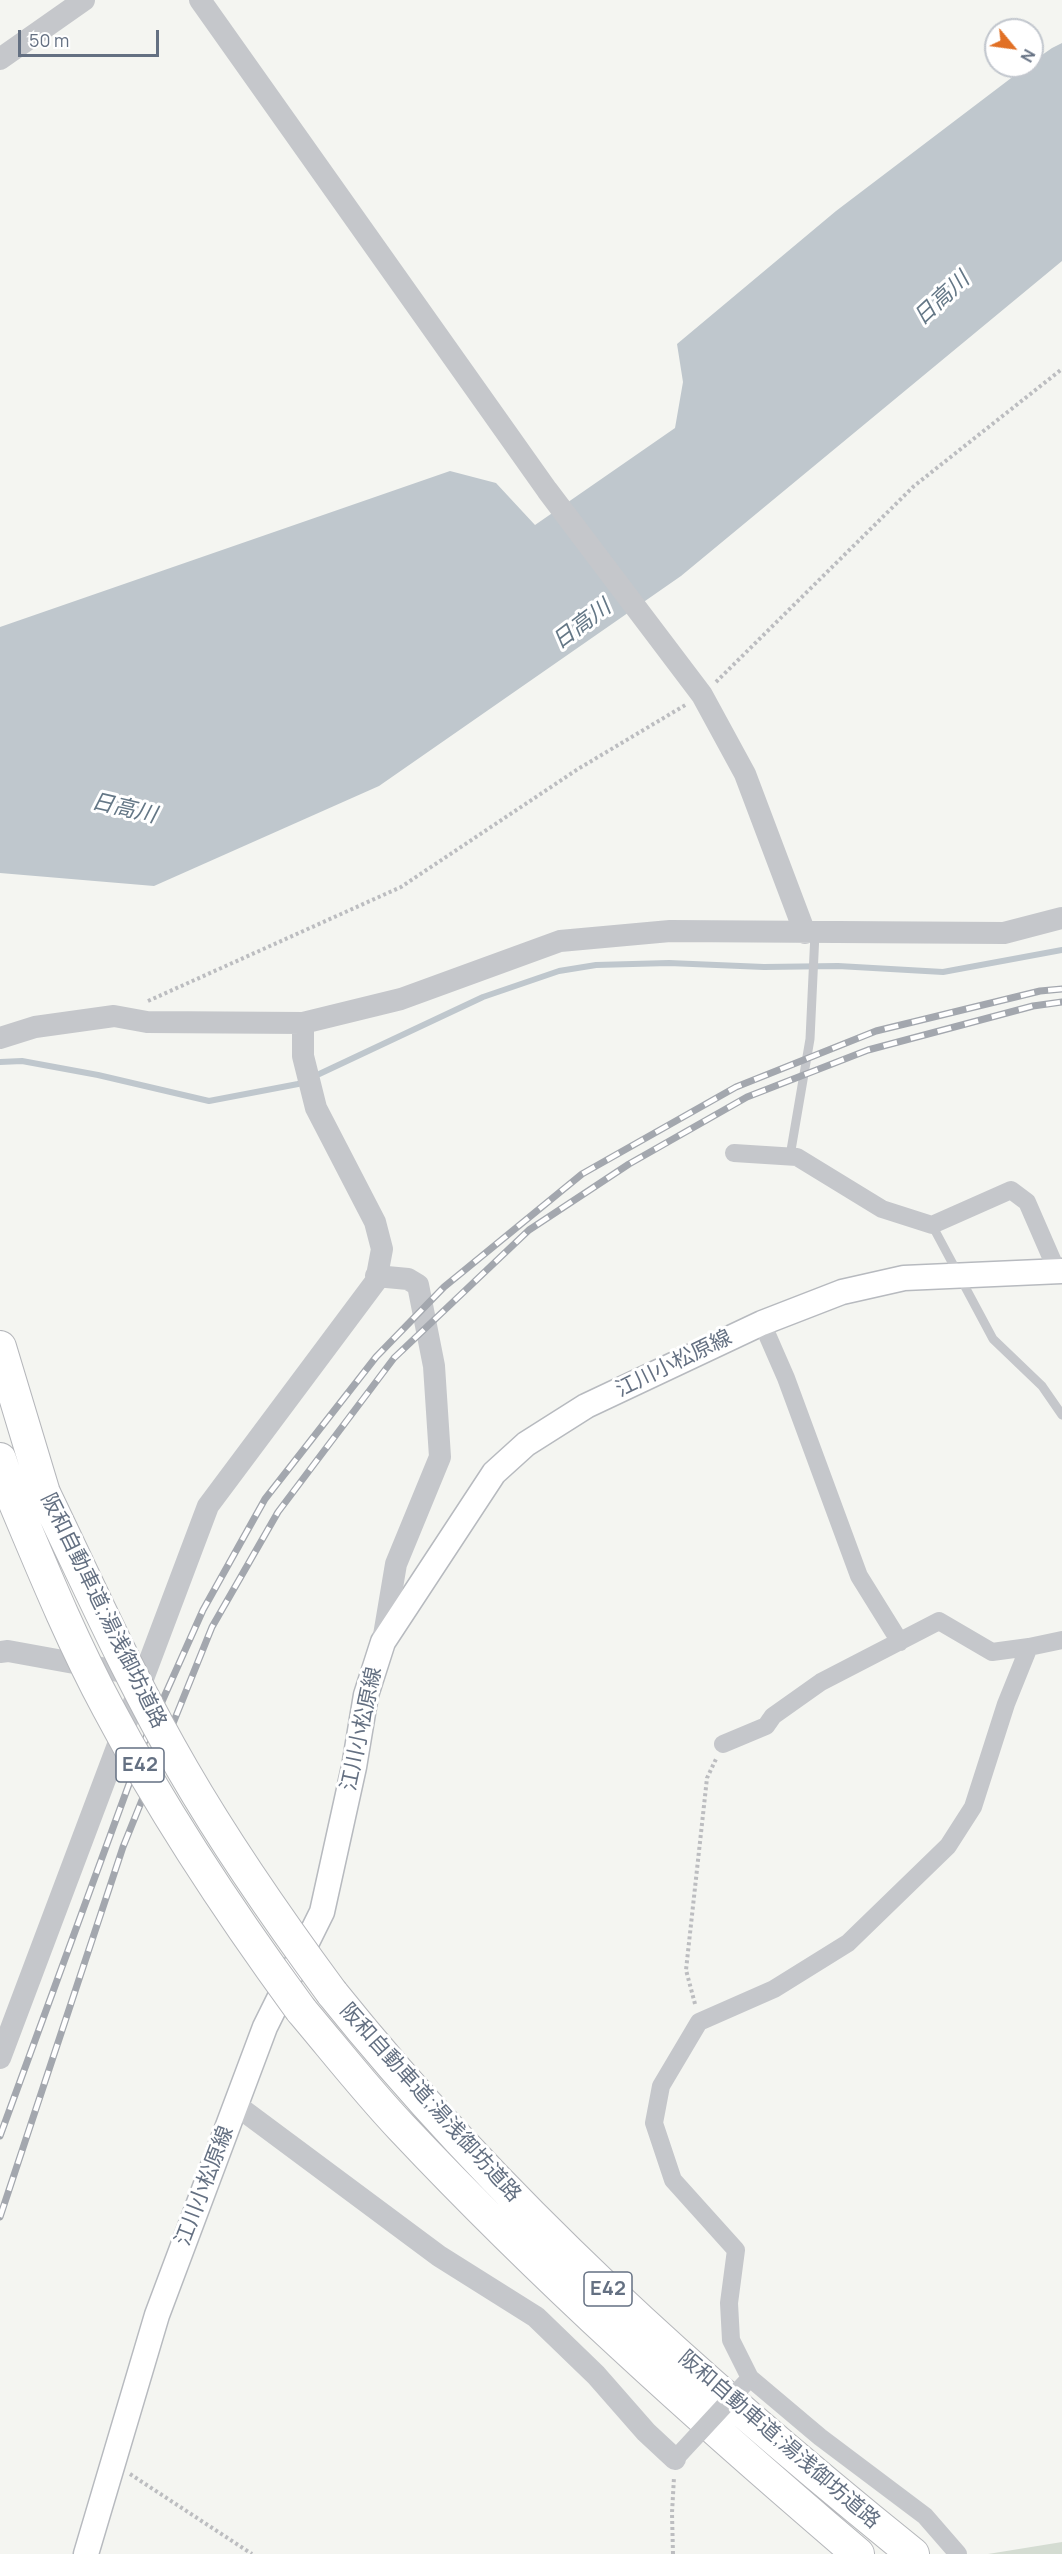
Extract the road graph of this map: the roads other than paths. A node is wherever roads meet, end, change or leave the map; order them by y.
1 (84, 0) edge
2 (204, 6) edge
3 (0, 59) edge
4 (1062, 918) edge
5 (810, 933) junction
6 (303, 1023) junction
7 (0, 1038) edge
8 (734, 1153) dead end
9 (790, 1156) junction
10 (932, 1225) junction
11 (1059, 1271) edge
12 (959, 1275) junction
13 (376, 1276) junction
14 (762, 1323) junction
15 (0, 1347) edge
16 (1062, 1415) edge
17 (0, 1459) edge
18 (1062, 1640) edge
19 (383, 1642) junction
20 (900, 1642) junction
21 (1029, 1647) junction
22 (0, 1652) edge
23 (145, 1676) junction
24 (723, 1744) road end
25 (0, 2058) edge
26 (236, 2105) junction
27 (750, 2378) junction
28 (675, 2459) joint
29 (86, 2554) edge
30 (858, 2554) edge
31 (913, 2554) edge
32 (958, 2554) edge

1 - 3 street
2 - 5 street
4 - 5 street
5 - 6 street
5 - 9 lane
6 - 7 street
6 - 13 street
8 - 9 street
9 - 10 street
10 - 11 street
10 - 12 lane
11 - 12 main road, 江川小松原線
12 - 14 main road, 江川小松原線
12 - 16 lane
13 - 19 street
13 - 23 street
14 - 19 main road, 江川小松原線
14 - 20 street
15 - 31 highway, 阪和自動車道;湯浅御坊道路 / E42, bridge
17 - 30 highway, 阪和自動車道;湯浅御坊道路 / E42, bridge
18 - 21 street
19 - 26 main road, 江川小松原線
20 - 21 street
20 - 24 street
21 - 27 street
22 - 23 street
23 - 25 street
26 - 28 street
26 - 29 main road, 江川小松原線
27 - 28 street, bridge
27 - 32 street

